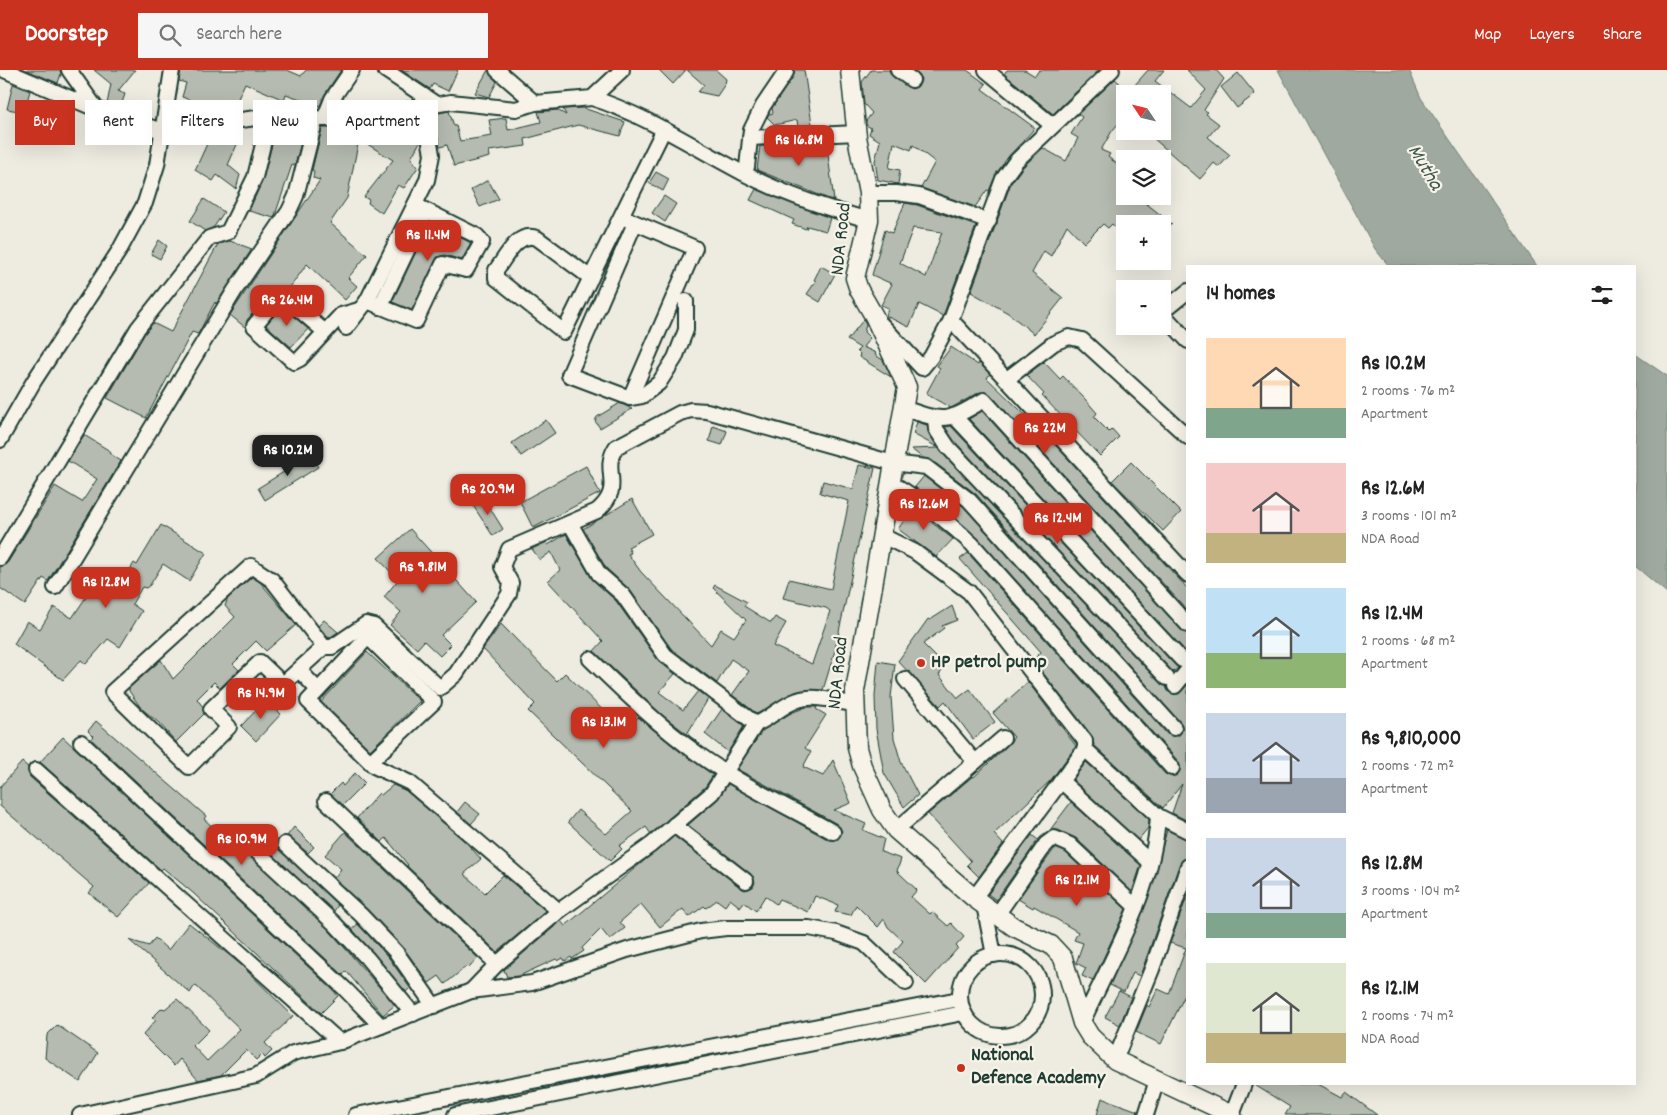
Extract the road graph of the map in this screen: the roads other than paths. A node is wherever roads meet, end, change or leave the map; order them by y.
1 (4, 70) edge
2 (69, 70) edge
3 (172, 70) edge
4 (352, 70) edge
5 (385, 70) edge
6 (497, 70) edge
7 (622, 70) edge
8 (850, 70) edge
9 (898, 70) edge
10 (986, 70) edge
11 (1112, 70) edge
12 (786, 72) dead end
13 (912, 80) dead end
14 (592, 98) junction
15 (90, 100) edge
16 (167, 100) edge
17 (430, 100) edge
18 (536, 103) junction
19 (85, 104) edge
20 (438, 104) edge
21 (317, 119) edge
22 (320, 119) junction
23 (327, 119) edge
24 (1052, 125) junction
25 (152, 128) edge
26 (664, 129) junction
27 (162, 131) joint
28 (857, 133) junction
29 (750, 138) junction
30 (263, 145) edge
31 (430, 145) edge
32 (747, 167) dead end
33 (868, 193) junction
34 (420, 208) junction
35 (622, 217) junction
36 (869, 220) junction
37 (989, 221) junction
38 (635, 223) junction
39 (591, 278) junction
40 (1186, 293) edge
41 (686, 301) dead end
42 (1171, 305) edge
43 (369, 306) junction
44 (874, 316) junction
45 (951, 320) junction
46 (1171, 322) edge
47 (346, 328) dead end
48 (324, 331) junction
49 (1186, 339) edge
50 (1007, 379) junction
51 (630, 398) junction
52 (903, 408) junction
53 (954, 416) junction
54 (935, 419) junction
55 (1186, 435) edge
56 (0, 440) edge
57 (893, 463) junction
58 (890, 482) junction
59 (570, 523) junction
60 (881, 535) junction
61 (0, 558) edge
62 (1186, 574) edge
63 (55, 586) dead end
64 (1186, 623) edge
65 (324, 647) junction
66 (590, 659) dead end
67 (1185, 665) edge
68 (299, 670) junction
69 (905, 679) dead end
70 (318, 690) junction
71 (854, 704) junction
72 (756, 724) junction
73 (1174, 728) dead end
74 (1003, 738) dead end
75 (81, 742) dead end
76 (1085, 750) junction
77 (370, 762) junction
78 (975, 762) junction
79 (1172, 768) dead end
80 (36, 770) dead end
81 (727, 772) junction
82 (1060, 780) junction
83 (326, 801) dead end
84 (1158, 816) junction
85 (674, 825) junction
86 (896, 830) junction
87 (1186, 831) edge
88 (833, 832) dead end
89 (285, 844) dead end
90 (253, 848) dead end
91 (1150, 862) junction
92 (1186, 872) edge
93 (746, 881) dead end
94 (985, 906) junction
95 (1136, 907) junction
96 (559, 911) junction
97 (994, 955) junction
98 (497, 964) junction
99 (906, 983) dead end
100 (471, 991) junction
101 (959, 999) junction
102 (434, 1006) junction
103 (963, 1013) junction
104 (413, 1014) junction
105 (1082, 1022) junction
106 (381, 1026) junction
107 (340, 1042) junction
108 (1115, 1060) junction
109 (1157, 1080) junction
110 (1244, 1085) edge
111 (80, 1115) edge
112 (356, 1115) edge
113 (455, 1115) edge
114 (1146, 1115) edge
115 (1232, 1115) edge

1 - 19 street
2 - 15 street
3 - 16 street
4 - 22 street
5 - 17 street
6 - 18 street
7 - 14 street
8 - 28 main road, NDA Road
9 - 13 street
10 - 24 street
11 - 24 street
12 - 29 street
14 - 18 street
14 - 26 street
18 - 20 street
21 - 22 street
22 - 23 street
22 - 63 street
24 - 37 street
25 - 27 street
26 - 35 street
26 - 36 street
27 - 56 street
28 - 29 street
28 - 33 main road, NDA Road
29 - 32 street
30 - 61 street
31 - 34 street
33 - 36 main road, NDA Road
33 - 37 street
34 - 43 street
34 - 43 street
35 - 38 street
35 - 39 street
36 - 44 main road, NDA Road
37 - 45 street
38 - 51 street
38 - 51 street
39 - 39 street
40 - 42 street
41 - 51 street
43 - 47 street
43 - 48 street
44 - 45 street
44 - 52 main road, NDA Road
45 - 50 street
46 - 49 street
48 - 48 street
50 - 55 street
50 - 62 street
52 - 54 street
52 - 57 main road, NDA Road
53 - 54 street
53 - 64 street
53 - 67 street
54 - 67 street
57 - 58 main road, NDA Road
57 - 59 street
57 - 73 street
58 - 60 main road, NDA Road
58 - 79 street
59 - 65 street
59 - 72 street
60 - 71 main road, NDA Road
60 - 76 street
65 - 68 street
65 - 68 street
66 - 81 street
68 - 70 street
69 - 78 street
70 - 77 street
70 - 77 street
71 - 72 street
71 - 86 main road, NDA Road
72 - 81 street
74 - 78 street
75 - 106 street
76 - 82 street
76 - 84 street
77 - 96 street
78 - 86 street
80 - 107 street
81 - 85 street
81 - 88 street
82 - 91 street
82 - 94 street
83 - 98 street
84 - 87 street
84 - 91 street
85 - 93 street
85 - 96 street
86 - 94 main road, NDA Road
89 - 102 street
90 - 104 street
91 - 95 street
92 - 108 street
94 - 95 street
94 - 97 street
94 - 105 main road, NDA Road
95 - 105 street
96 - 98 street
97 - 101 street
97 - 103 street
98 - 100 street
99 - 100 street
100 - 102 street
101 - 103 street
101 - 112 street
102 - 104 street
103 - 113 street
104 - 106 street
105 - 108 main road, NDA Road
106 - 107 street
107 - 111 street
108 - 109 main road, NDA Road
109 - 114 street
109 - 115 main road, NDA Road
110 - 115 street

